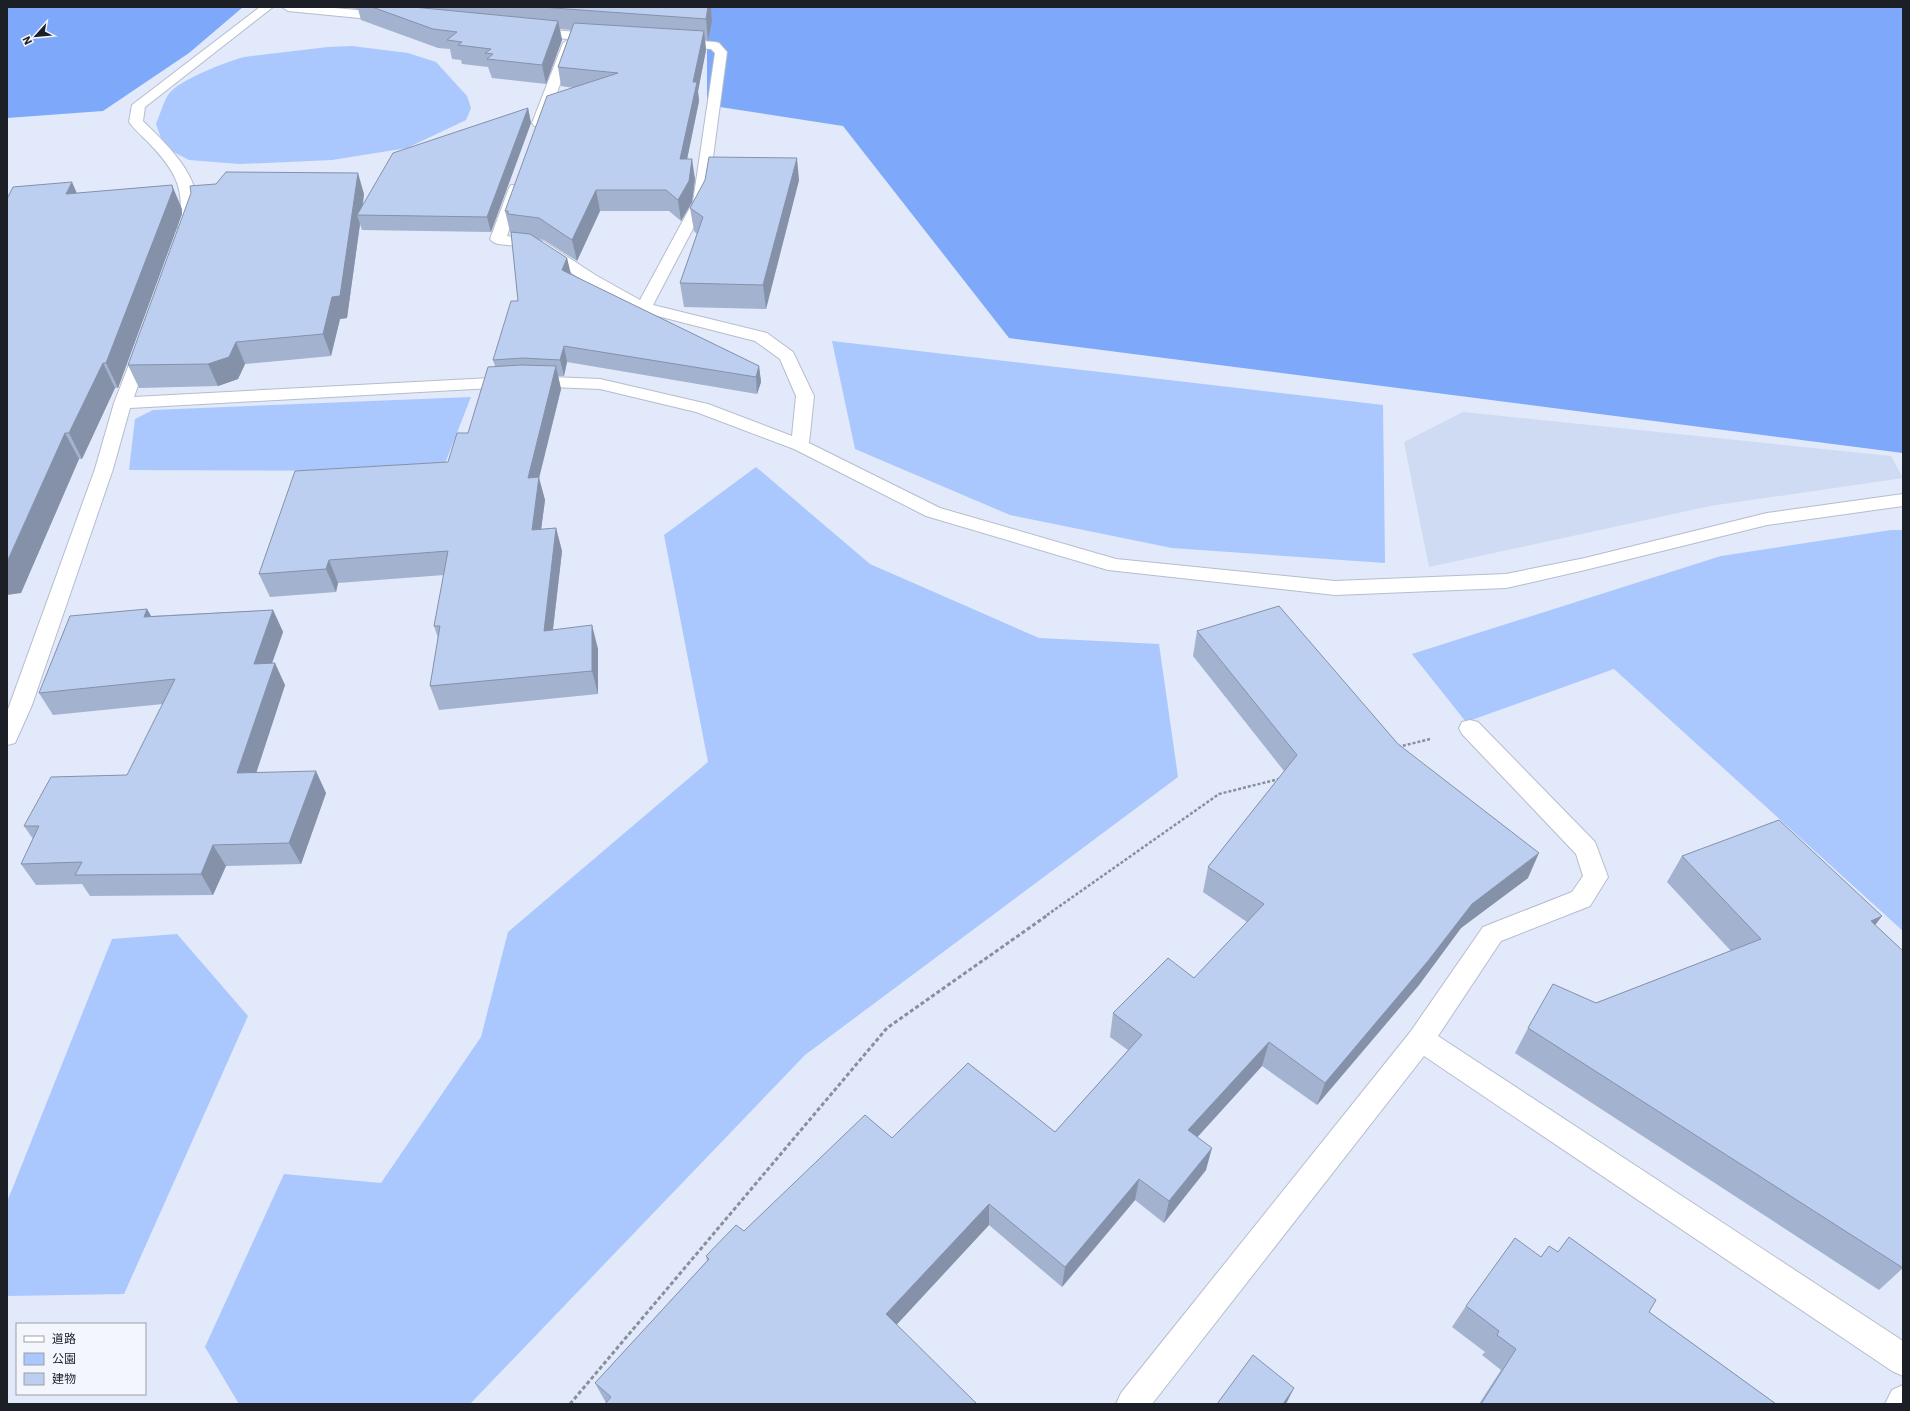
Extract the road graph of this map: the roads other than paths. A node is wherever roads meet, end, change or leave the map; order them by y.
1 (267, 7) edge
2 (288, 7) edge
3 (406, 19) edge
4 (516, 30) edge
5 (571, 36) junction
6 (611, 39) edge
7 (659, 42) edge
8 (536, 134) edge
9 (522, 171) edge
10 (180, 243) edge
11 (644, 308) junction
12 (146, 338) edge
13 (123, 403) junction
14 (800, 445) junction
15 (1903, 500) edge
16 (1470, 728) road end
17 (7, 737) edge
18 (1420, 1039) junction
19 (1903, 1360) edge
20 (1903, 1401) edge
21 (1132, 1404) edge
22 (1901, 1404) edge

1 - 10 street
2 - 3 street
4 - 5 street
5 - 6 street
5 - 8 street
7 - 11 street
9 - 11 street
11 - 14 street
12 - 13 street
13 - 14 street
13 - 17 street
14 - 15 street
16 - 18 street
18 - 19 street
18 - 21 street
20 - 22 street

